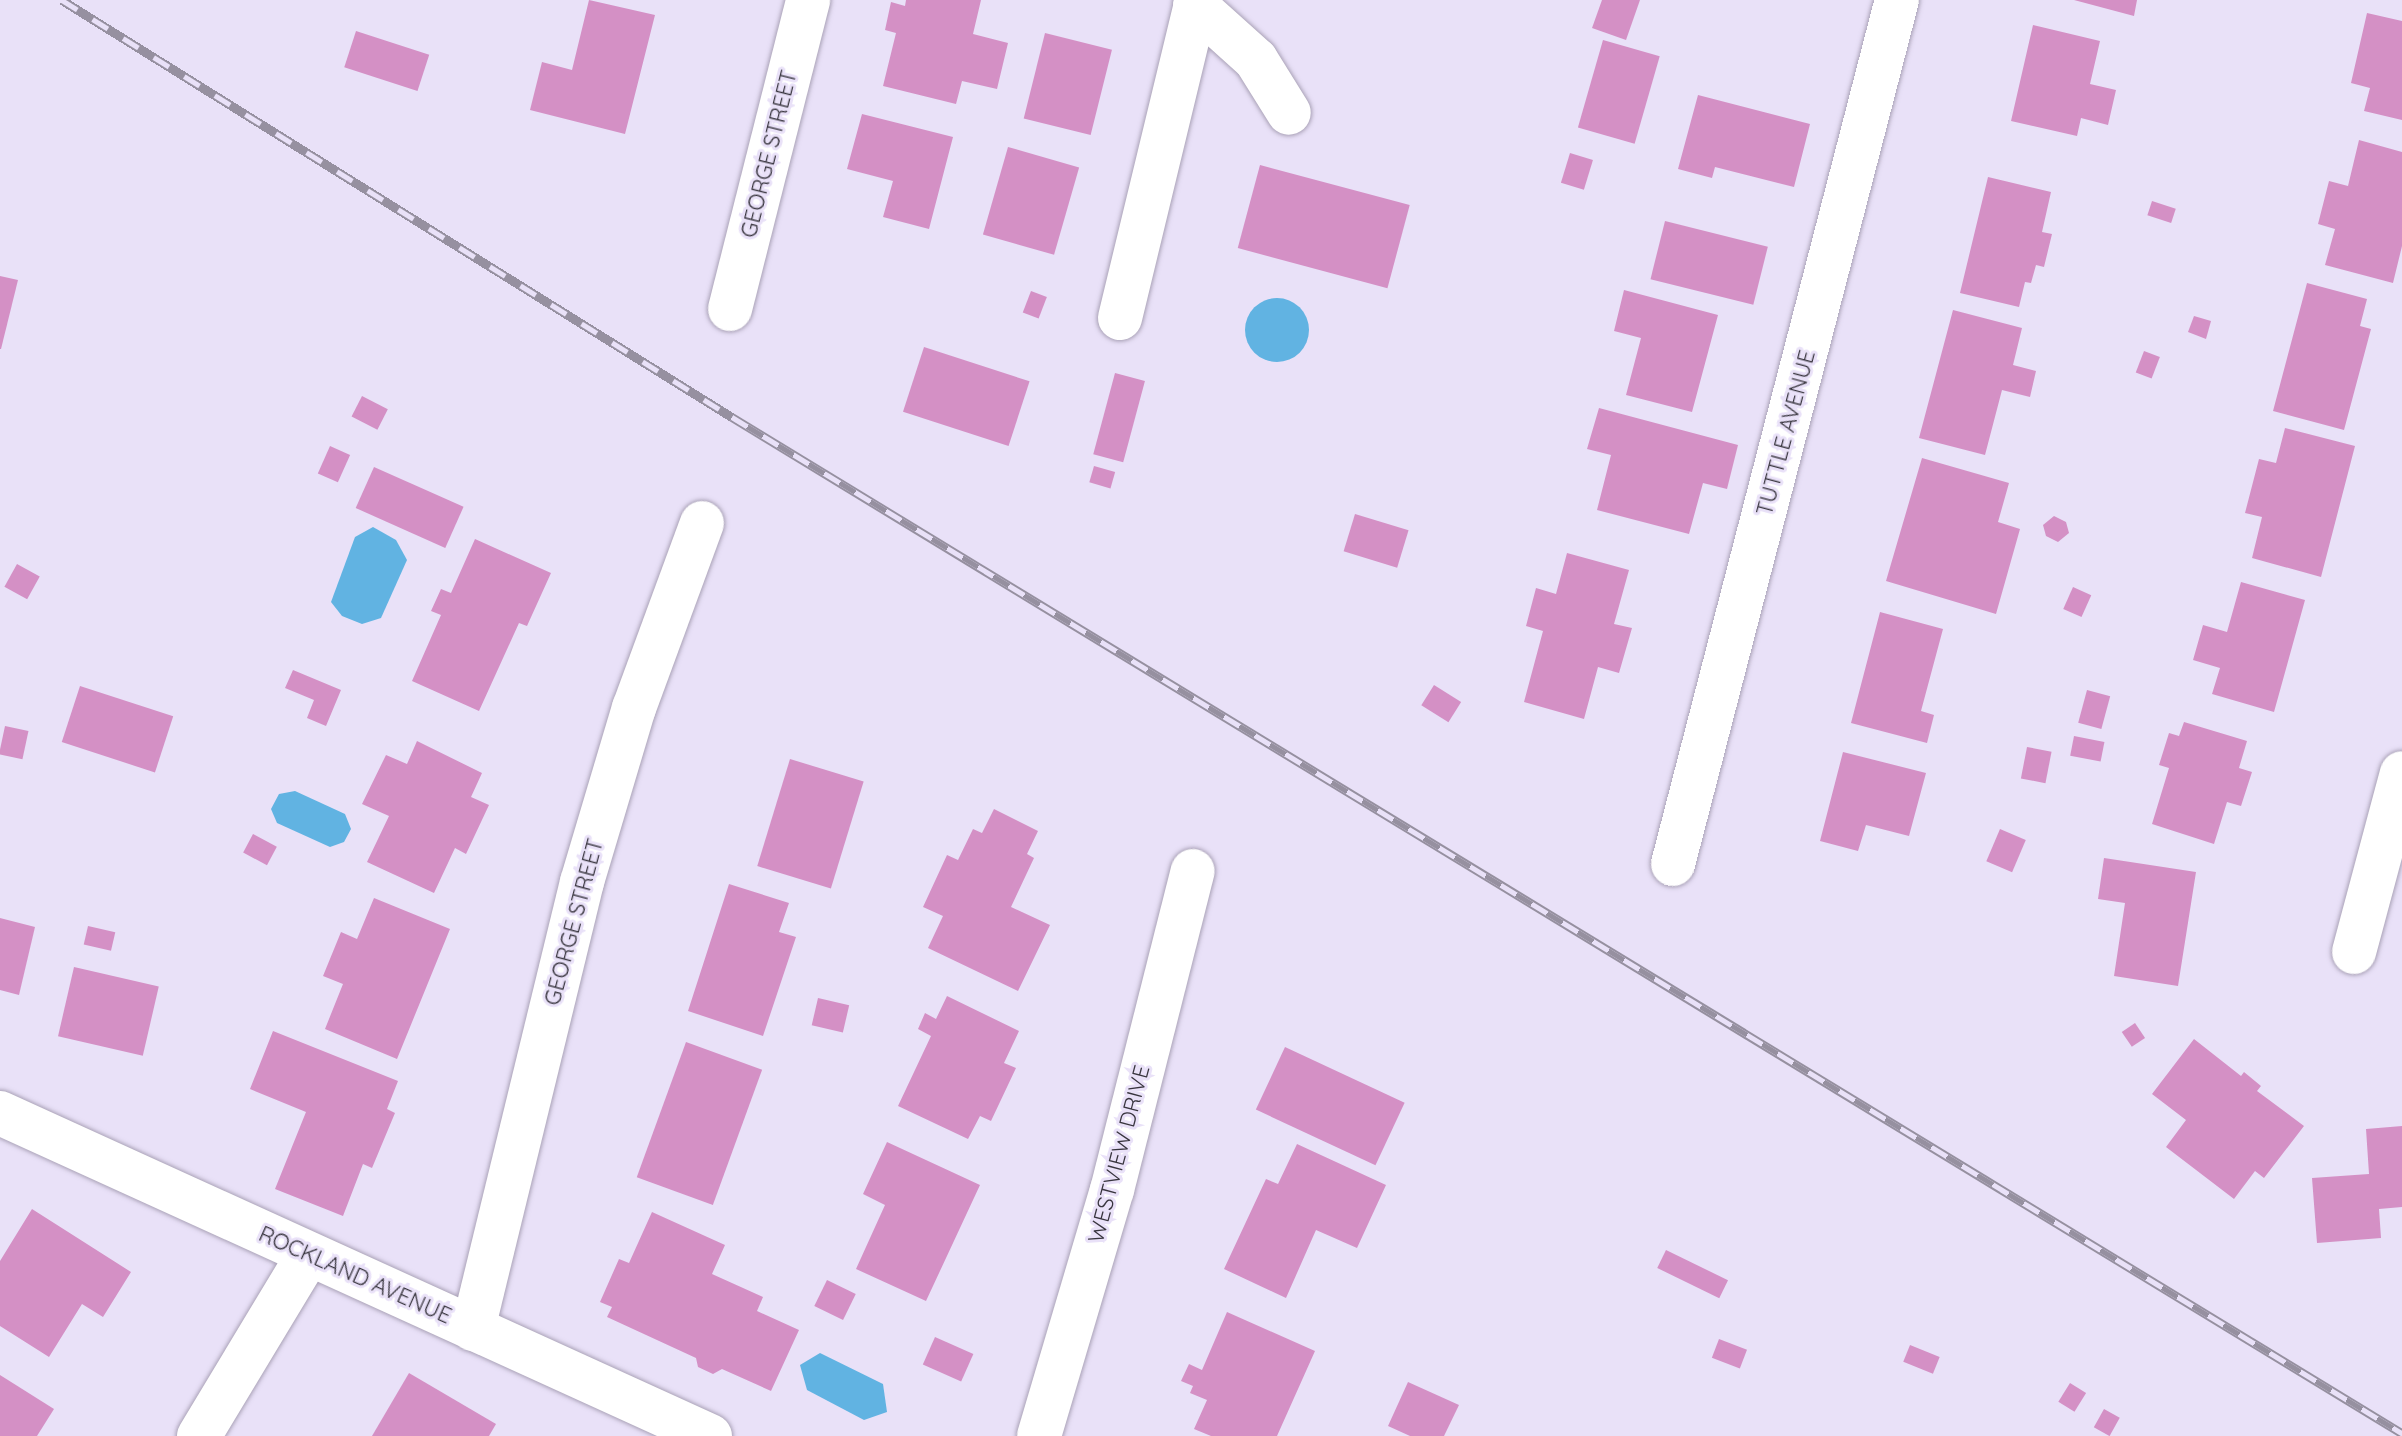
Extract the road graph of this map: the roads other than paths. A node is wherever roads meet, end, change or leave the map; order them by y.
1 (808, 0) edge
2 (1897, 0) edge
3 (1196, 3) edge
4 (1289, 113) dead end
5 (730, 309) dead end
6 (1120, 318) dead end
7 (702, 523) dead end
8 (2402, 773) edge
9 (1673, 864) dead end
10 (1193, 871) dead end
11 (2354, 952) dead end
12 (0, 1113) edge
13 (308, 1255) junction
14 (473, 1329) junction
15 (199, 1436) edge
16 (710, 1436) edge
17 (1039, 1436) edge

1 - 5 street, GEORGE STREET
2 - 9 street, TUTTLE AVENUE
3 - 4 street
3 - 6 street
7 - 14 street, GEORGE STREET
8 - 11 street
10 - 17 street, WESTVIEW DRIVE
12 - 13 street, ROCKLAND AVENUE
13 - 14 street, ROCKLAND AVENUE
13 - 15 street
14 - 16 street, ROCKLAND AVENUE

